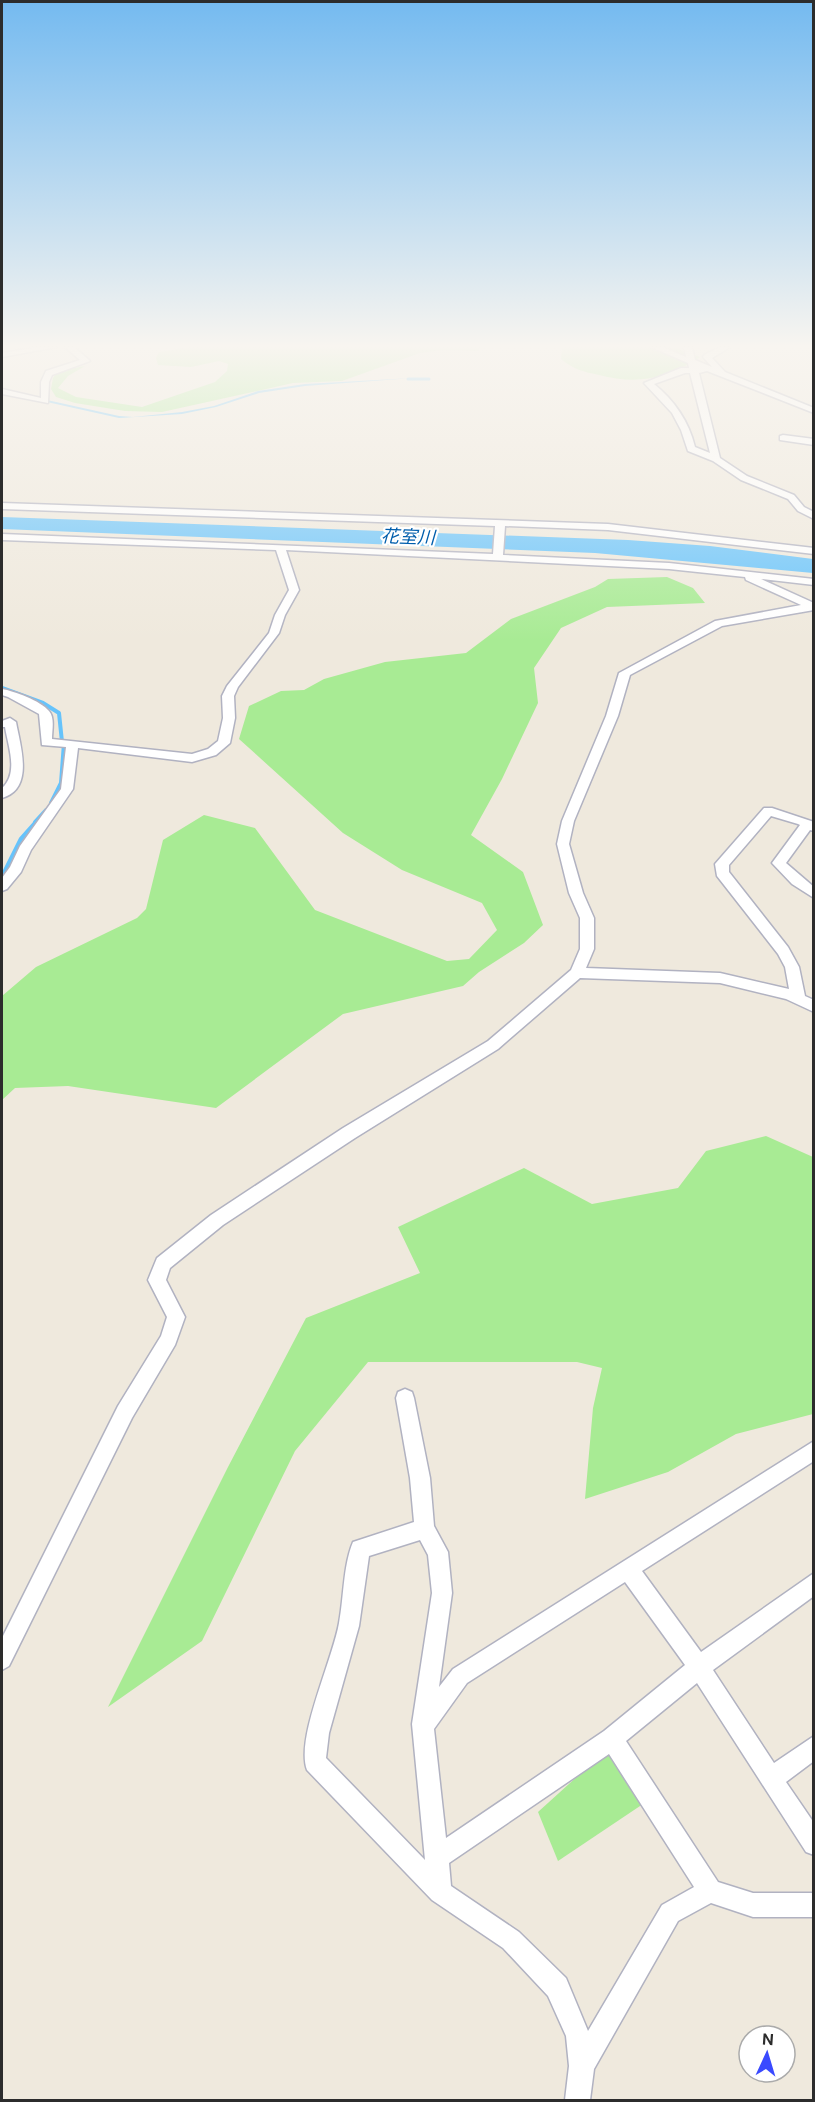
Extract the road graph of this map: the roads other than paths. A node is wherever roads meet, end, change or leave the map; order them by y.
1 (690, 445) edge
2 (713, 445) edge
3 (716, 459) junction
4 (2, 506) edge
5 (813, 516) edge
6 (500, 524) junction
7 (2, 537) edge
8 (280, 547) junction
9 (813, 551) edge
10 (498, 556) junction
11 (736, 572) junction
12 (813, 582) edge
13 (812, 606) edge
14 (2, 692) edge
15 (2, 724) edge
16 (72, 745) junction
17 (2, 794) edge
18 (811, 825) edge
19 (2, 886) edge
20 (813, 894) edge
21 (577, 973) junction
22 (808, 1003) edge
23 (405, 1398) dead end
24 (813, 1450) edge
25 (424, 1529) junction
26 (629, 1570) junction
27 (813, 1583) edge
28 (2, 1659) edge
29 (699, 1667) junction
30 (423, 1726) junction
31 (612, 1739) junction
32 (813, 1747) edge
33 (773, 1778) junction
34 (813, 1844) edge
35 (438, 1857) junction
36 (440, 1892) junction
37 (710, 1892) junction
38 (813, 1905) edge
39 (582, 2066) junction
40 (578, 2100) edge

1 - 3 street
2 - 3 street
3 - 5 street
4 - 6 street
6 - 9 street
6 - 10 street
7 - 8 street
8 - 10 street
8 - 16 street
10 - 11 street
11 - 12 street
11 - 13 street
13 - 21 street
14 - 16 street
15 - 17 street
16 - 19 street
18 - 20 street
18 - 22 street
21 - 22 street
21 - 28 street
23 - 25 street
24 - 26 street
25 - 30 street
25 - 36 street
26 - 29 street
26 - 30 street
27 - 29 street
29 - 31 street
29 - 33 street
30 - 35 street
31 - 35 street
31 - 37 street
32 - 33 street
33 - 34 street
35 - 36 street
36 - 39 street
37 - 38 street
37 - 39 street
39 - 40 street

